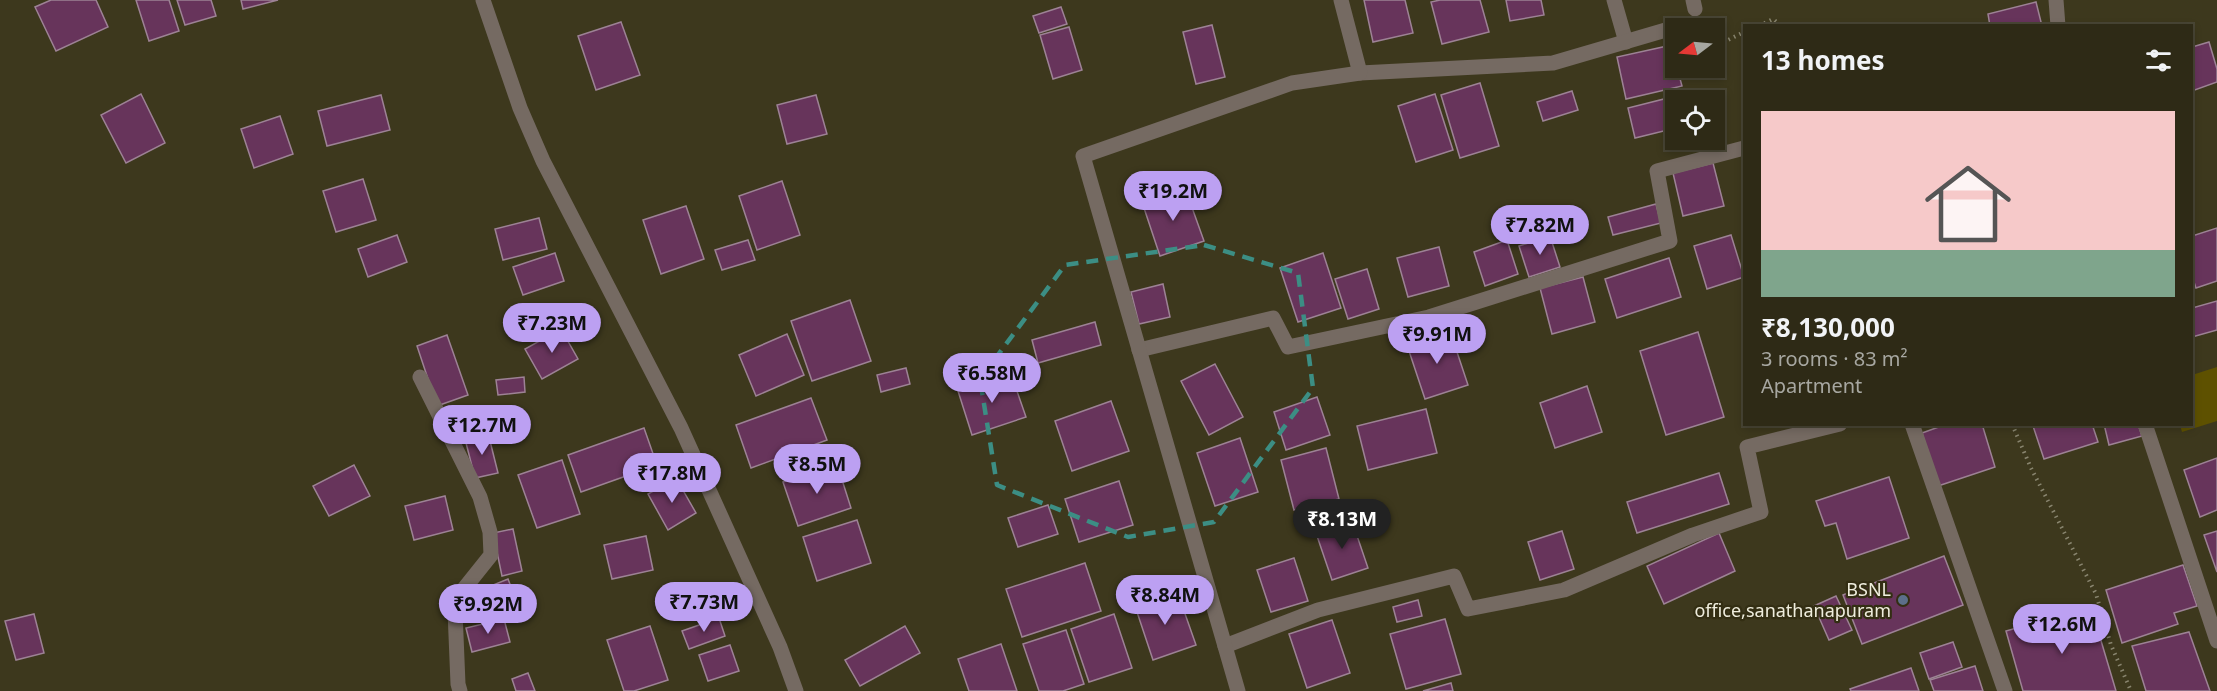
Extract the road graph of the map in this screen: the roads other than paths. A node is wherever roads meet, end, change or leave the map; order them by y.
1 (483, 0) edge
2 (1341, 0) edge
3 (1614, 0) edge
4 (2056, 0) edge
5 (2058, 24) edge
6 (1665, 30) edge
7 (1626, 42) junction
8 (1360, 74) junction
9 (1743, 148) edge
10 (1139, 350) junction
11 (420, 377) dead end
12 (1832, 426) edge
13 (1913, 426) edge
14 (2146, 426) edge
15 (2217, 640) edge
16 (1225, 646) junction
17 (460, 691) edge
18 (796, 691) edge
19 (1238, 691) edge
20 (2005, 691) edge

1 - 18 street
2 - 8 street
3 - 7 street
4 - 5 street
6 - 7 street
7 - 8 street
8 - 10 street
9 - 10 street
10 - 16 street
11 - 17 street
12 - 16 street
13 - 20 street
14 - 15 street
16 - 19 street

